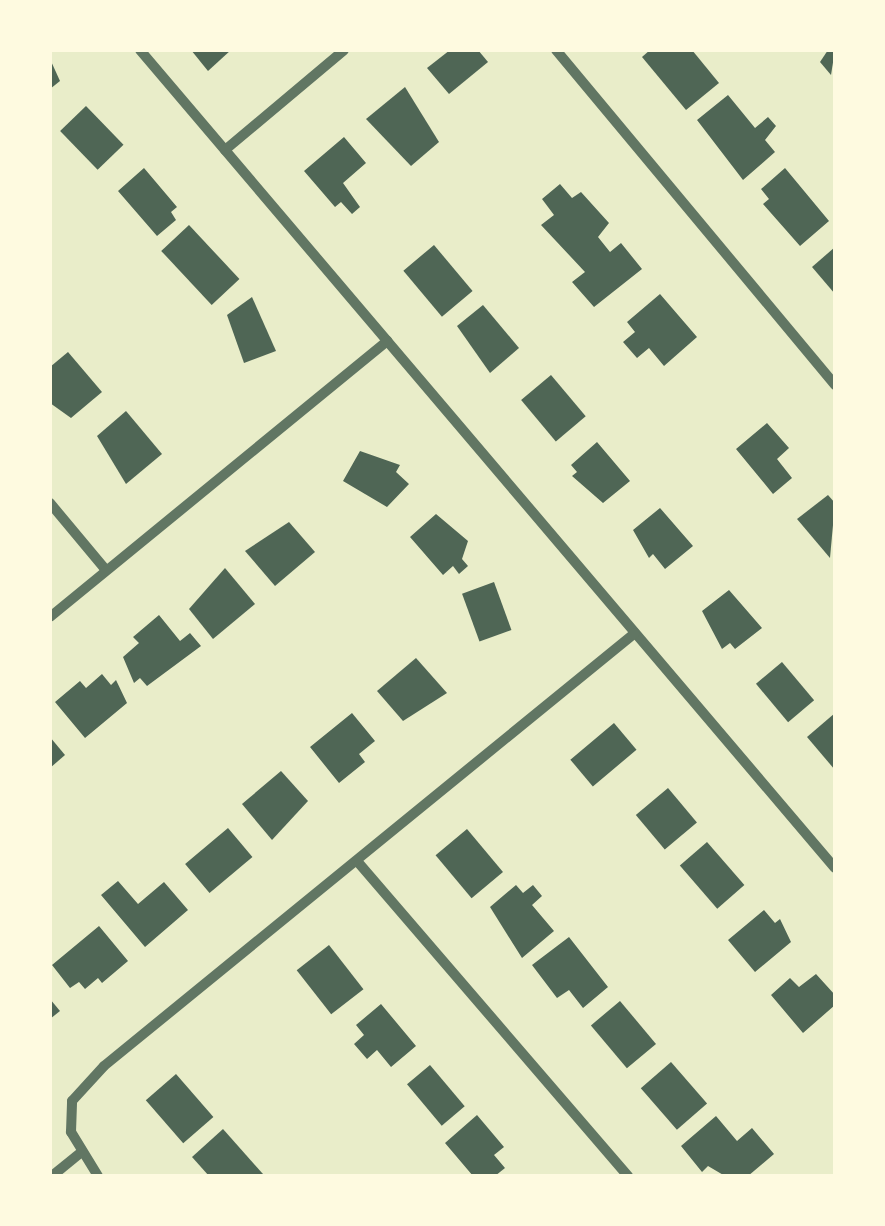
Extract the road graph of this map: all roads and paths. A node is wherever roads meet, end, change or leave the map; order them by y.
1 (140, 50) edge
2 (344, 50) edge
3 (556, 50) edge
4 (225, 150) junction
5 (386, 341) junction
6 (835, 385) edge
7 (50, 502) edge
8 (105, 569) junction
9 (50, 617) edge
10 (635, 633) junction
11 (357, 861) junction
12 (835, 868) edge
13 (79, 1154) junction
14 (52, 1176) edge
15 (98, 1176) edge
16 (628, 1176) edge

1 - 4 street
2 - 4 street
3 - 6 street
4 - 5 street
5 - 8 street
5 - 10 street
7 - 8 street
8 - 9 street
10 - 11 street
10 - 12 street
11 - 13 street
11 - 16 street
13 - 14 street
13 - 15 street

